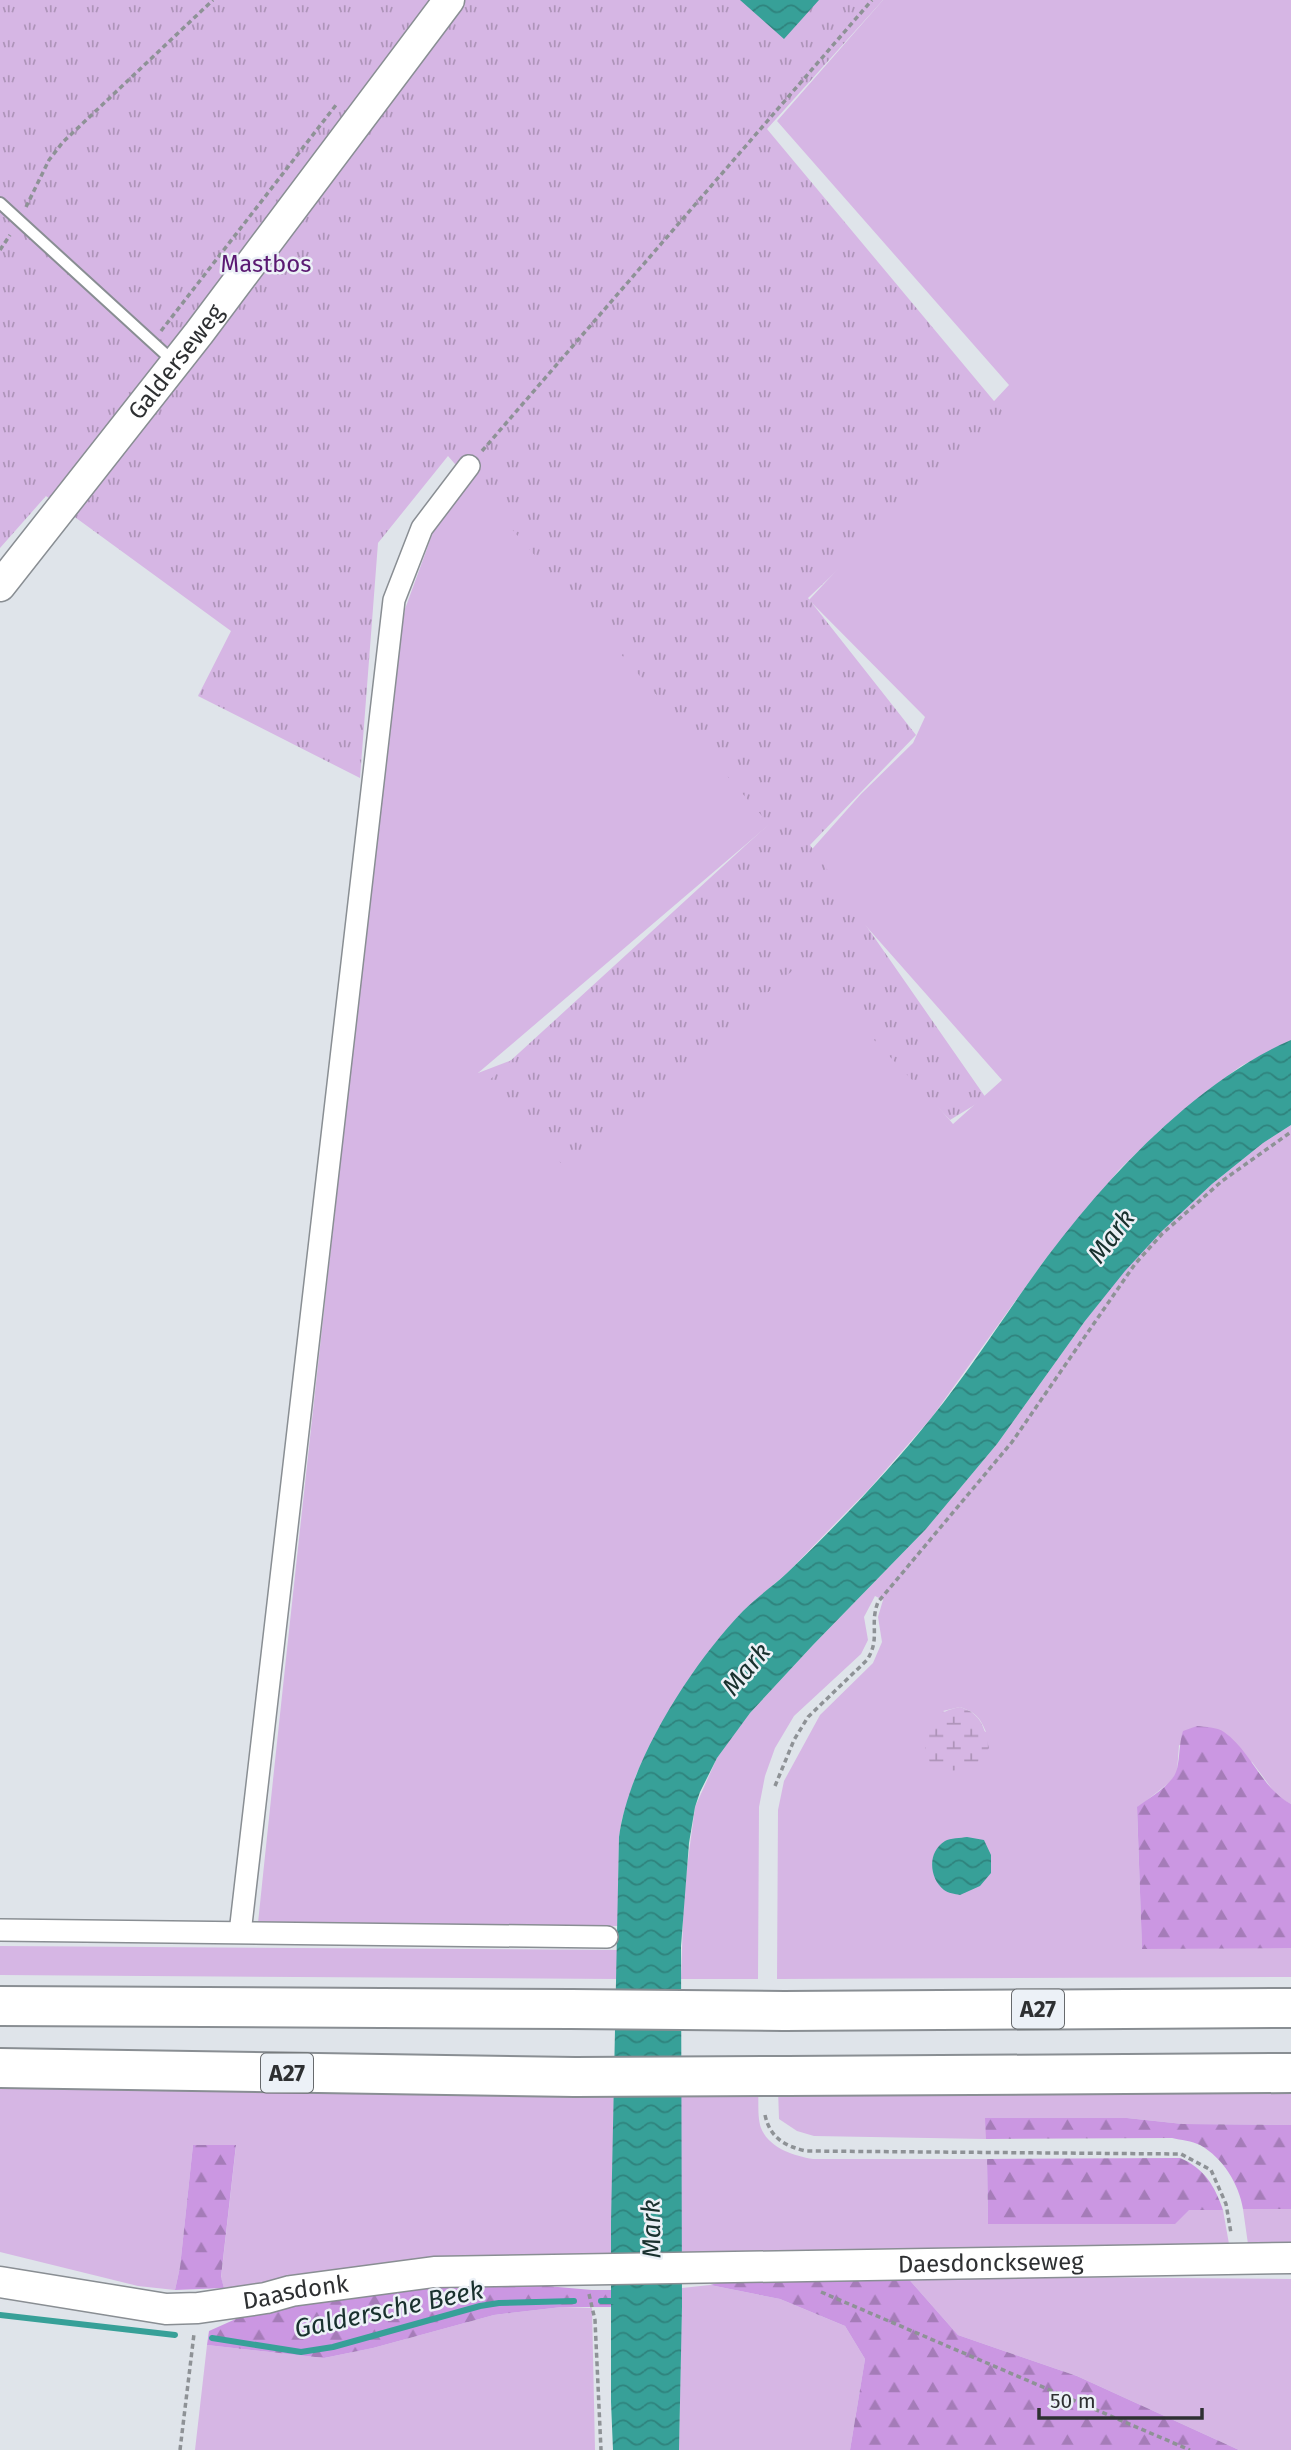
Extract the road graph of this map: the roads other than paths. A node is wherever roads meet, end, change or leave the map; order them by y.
1 (449, 0) edge
2 (0, 203) edge
3 (176, 364) junction
4 (469, 466) road end
5 (0, 586) edge
6 (0, 1930) edge
7 (240, 1933) junction
8 (607, 1937) dead end
9 (0, 2006) edge
10 (1291, 2008) edge
11 (0, 2068) edge
12 (1291, 2073) edge
13 (1291, 2258) edge
14 (691, 2267) joint
15 (0, 2282) edge

1 - 3 street, Galderseweg
2 - 3 lane
3 - 5 street, Galderseweg
4 - 7 street
6 - 7 street
7 - 8 street
9 - 10 highway, A27, bridge
11 - 12 highway, A27, bridge
13 - 14 street, Daesdonckseweg
14 - 15 street, Daasdonk

